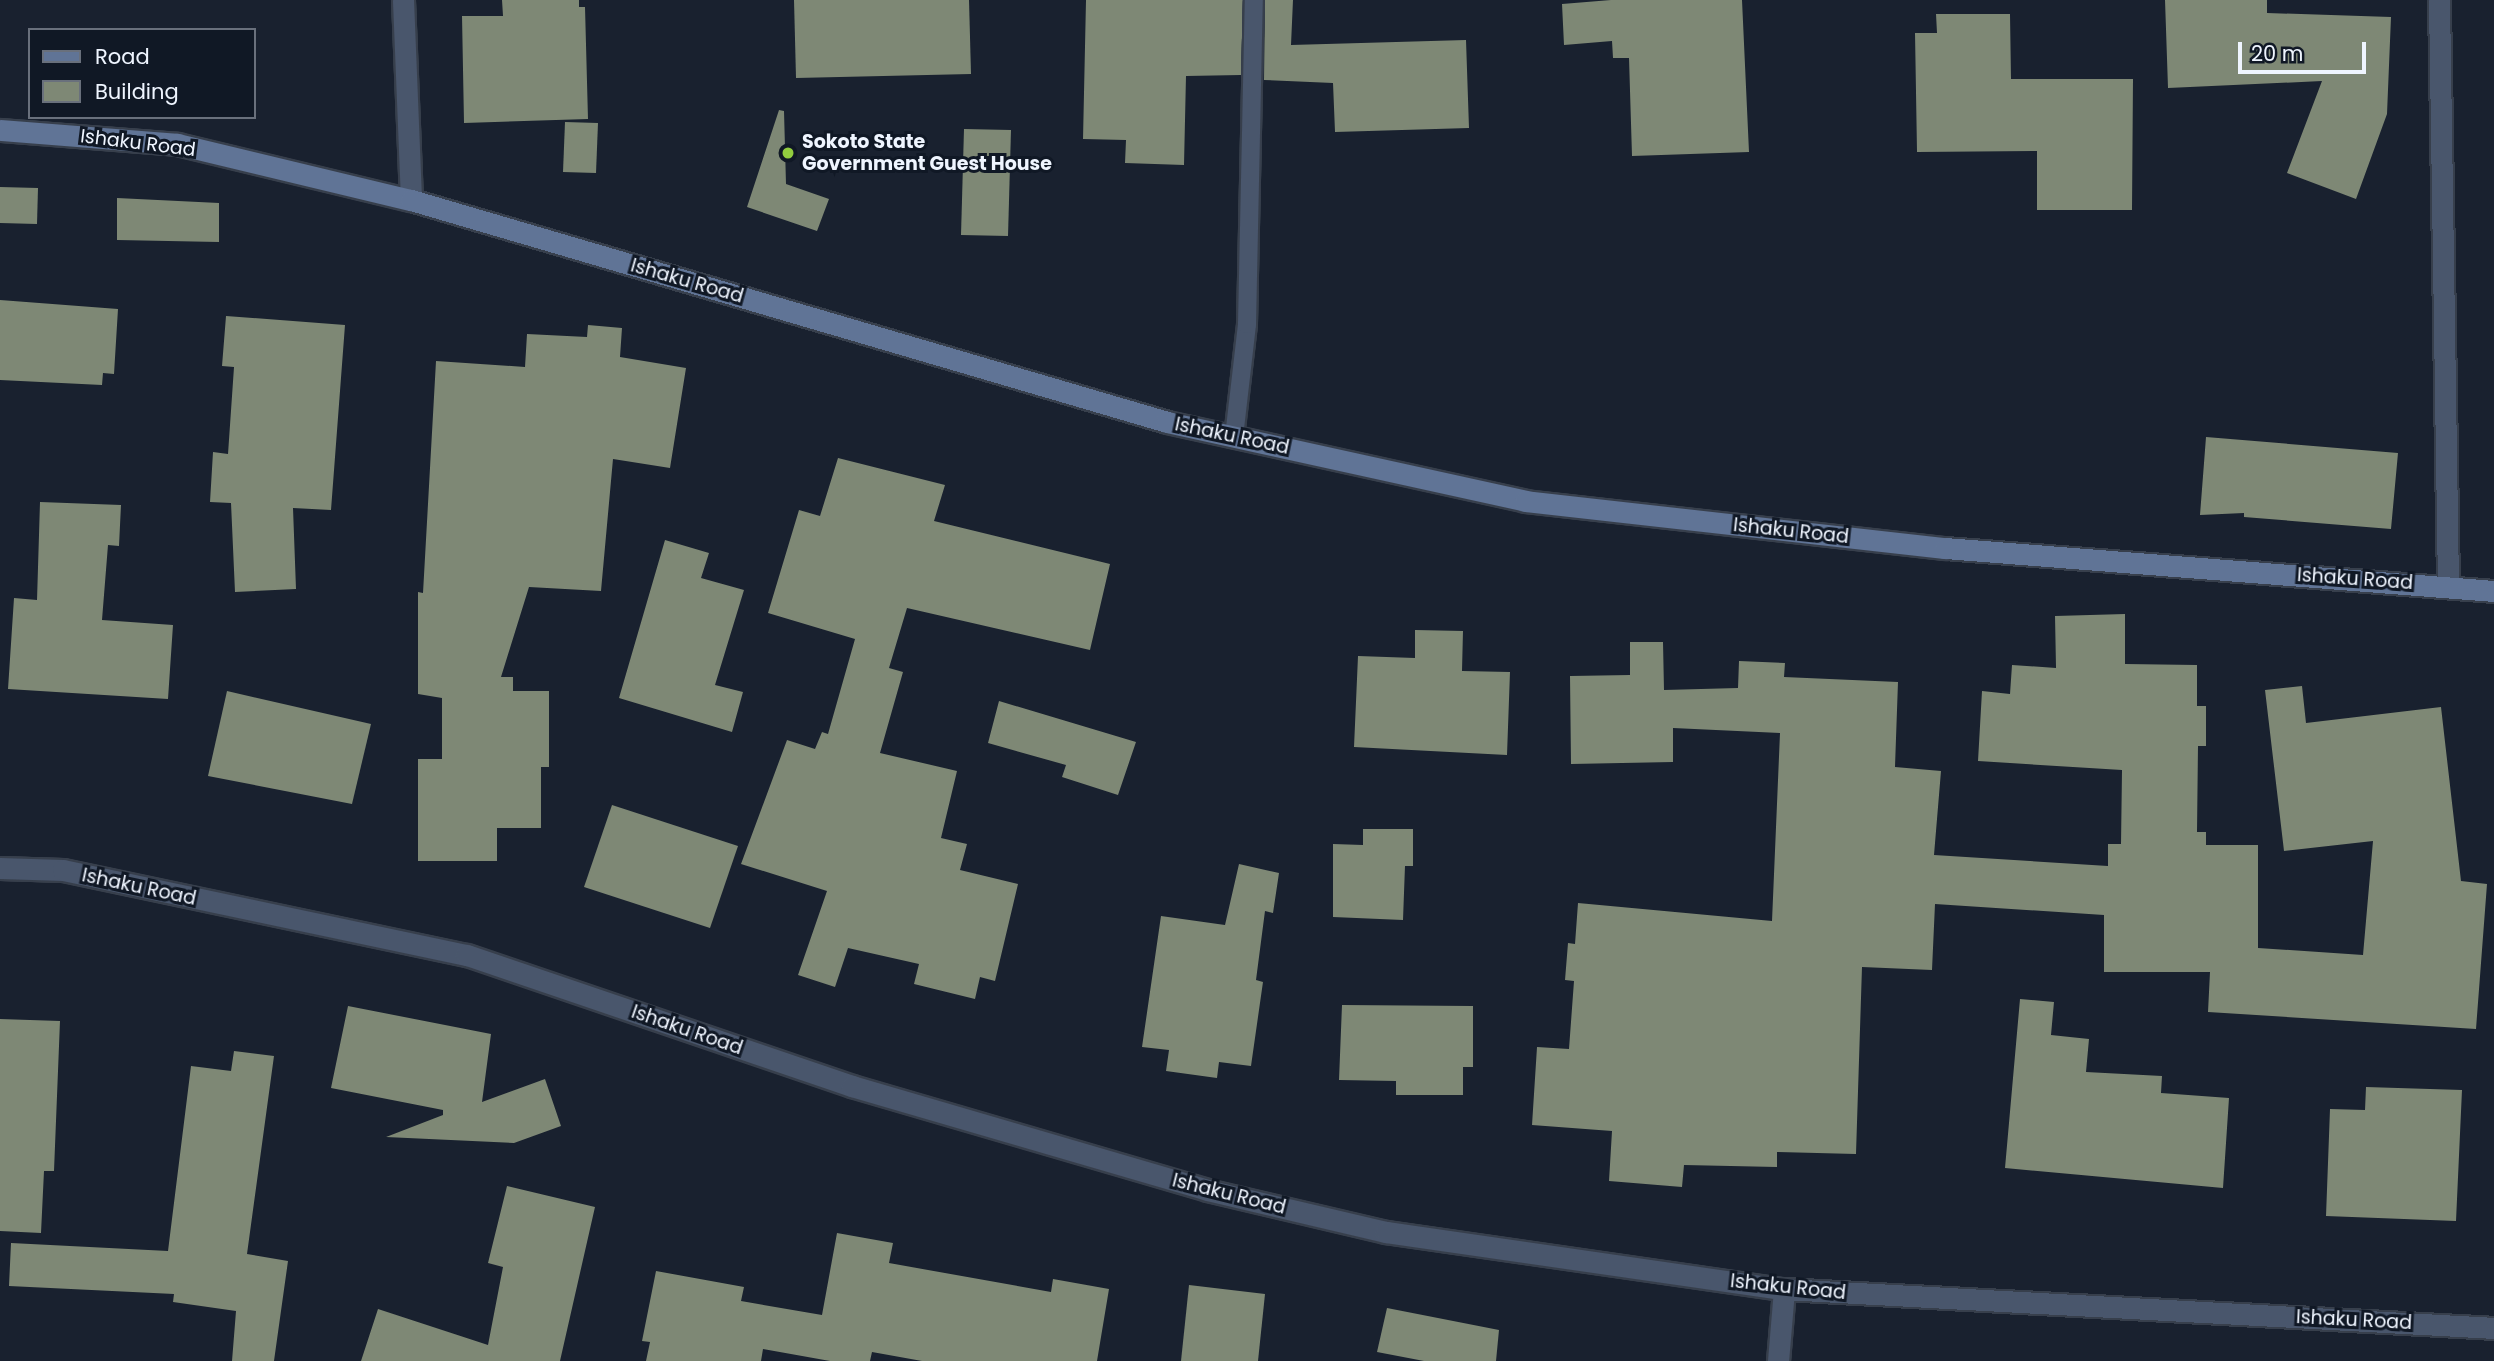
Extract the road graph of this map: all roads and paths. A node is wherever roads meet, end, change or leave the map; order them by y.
1 (404, 0) edge
2 (1254, 0) edge
3 (2439, 0) edge
4 (0, 130) edge
5 (411, 200) junction
6 (1234, 437) junction
7 (2448, 586) junction
8 (2494, 591) edge
9 (0, 867) edge
10 (1784, 1289) junction
11 (2494, 1328) edge
12 (1778, 1361) edge

1 - 5 street
2 - 6 lane
3 - 7 street
4 - 5 street, Ishaku Road
5 - 6 street, Ishaku Road
6 - 7 street, Ishaku Road
7 - 8 street, Ishaku Road
9 - 10 street, Ishaku Road
10 - 11 street, Ishaku Road
10 - 12 street

